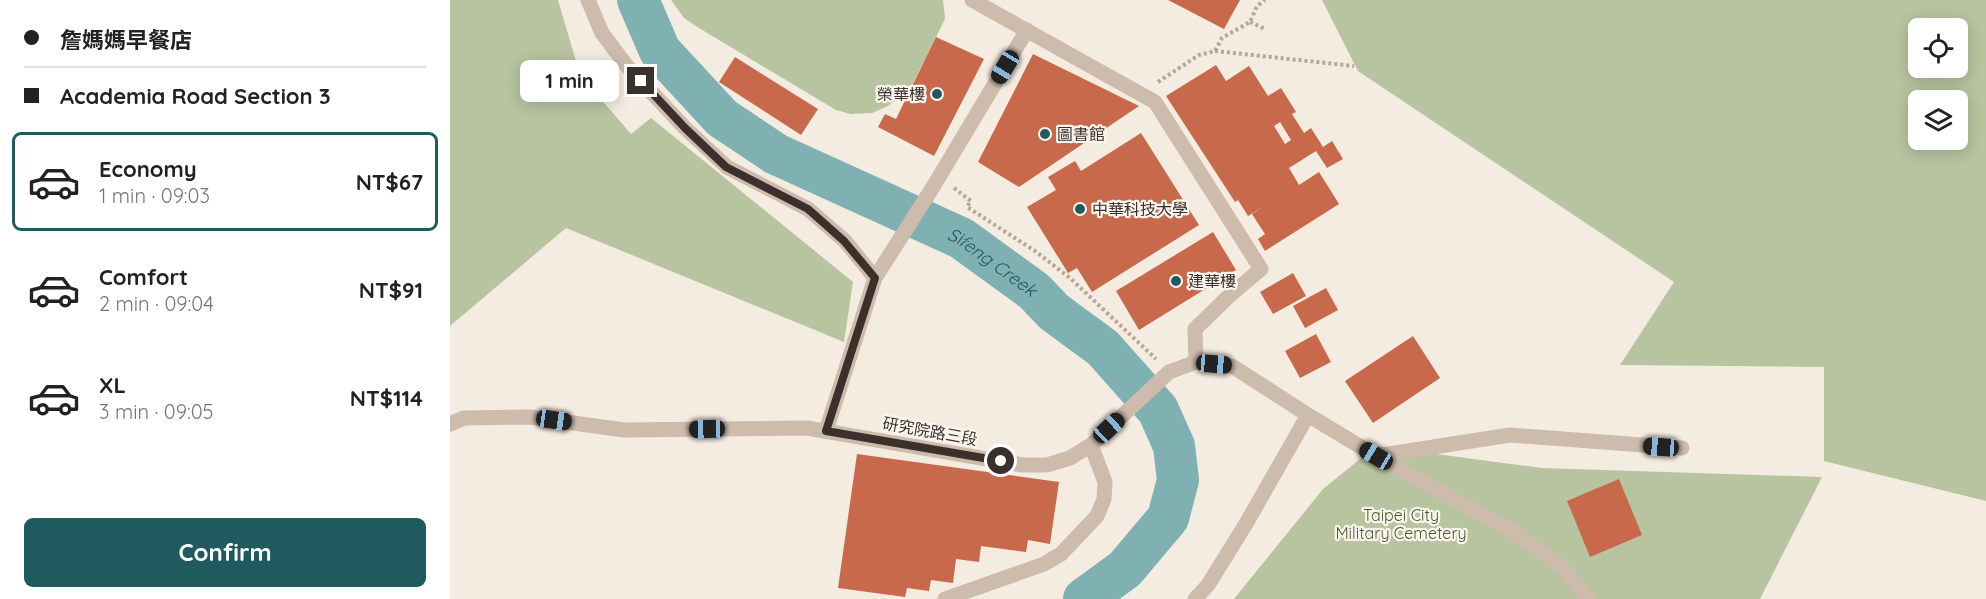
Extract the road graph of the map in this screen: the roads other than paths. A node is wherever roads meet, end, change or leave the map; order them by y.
1 (588, 0) edge
2 (972, 0) edge
3 (1027, 30) junction
4 (875, 278) junction
5 (1196, 362) junction
6 (1308, 416) junction
7 (450, 424) edge
8 (826, 431) junction
9 (1091, 445) junction
10 (1682, 448) dead end
11 (1376, 456) junction
12 (945, 599) edge
13 (1196, 599) edge
14 (1589, 599) edge

1 - 4 street
2 - 3 street
3 - 4 street
3 - 5 street
4 - 8 street
5 - 6 street
5 - 9 street, 研究院路三段
6 - 11 street
6 - 13 street
7 - 8 street, 研究院路三段
8 - 9 street, 研究院路三段
9 - 12 street
10 - 11 street
11 - 14 street

